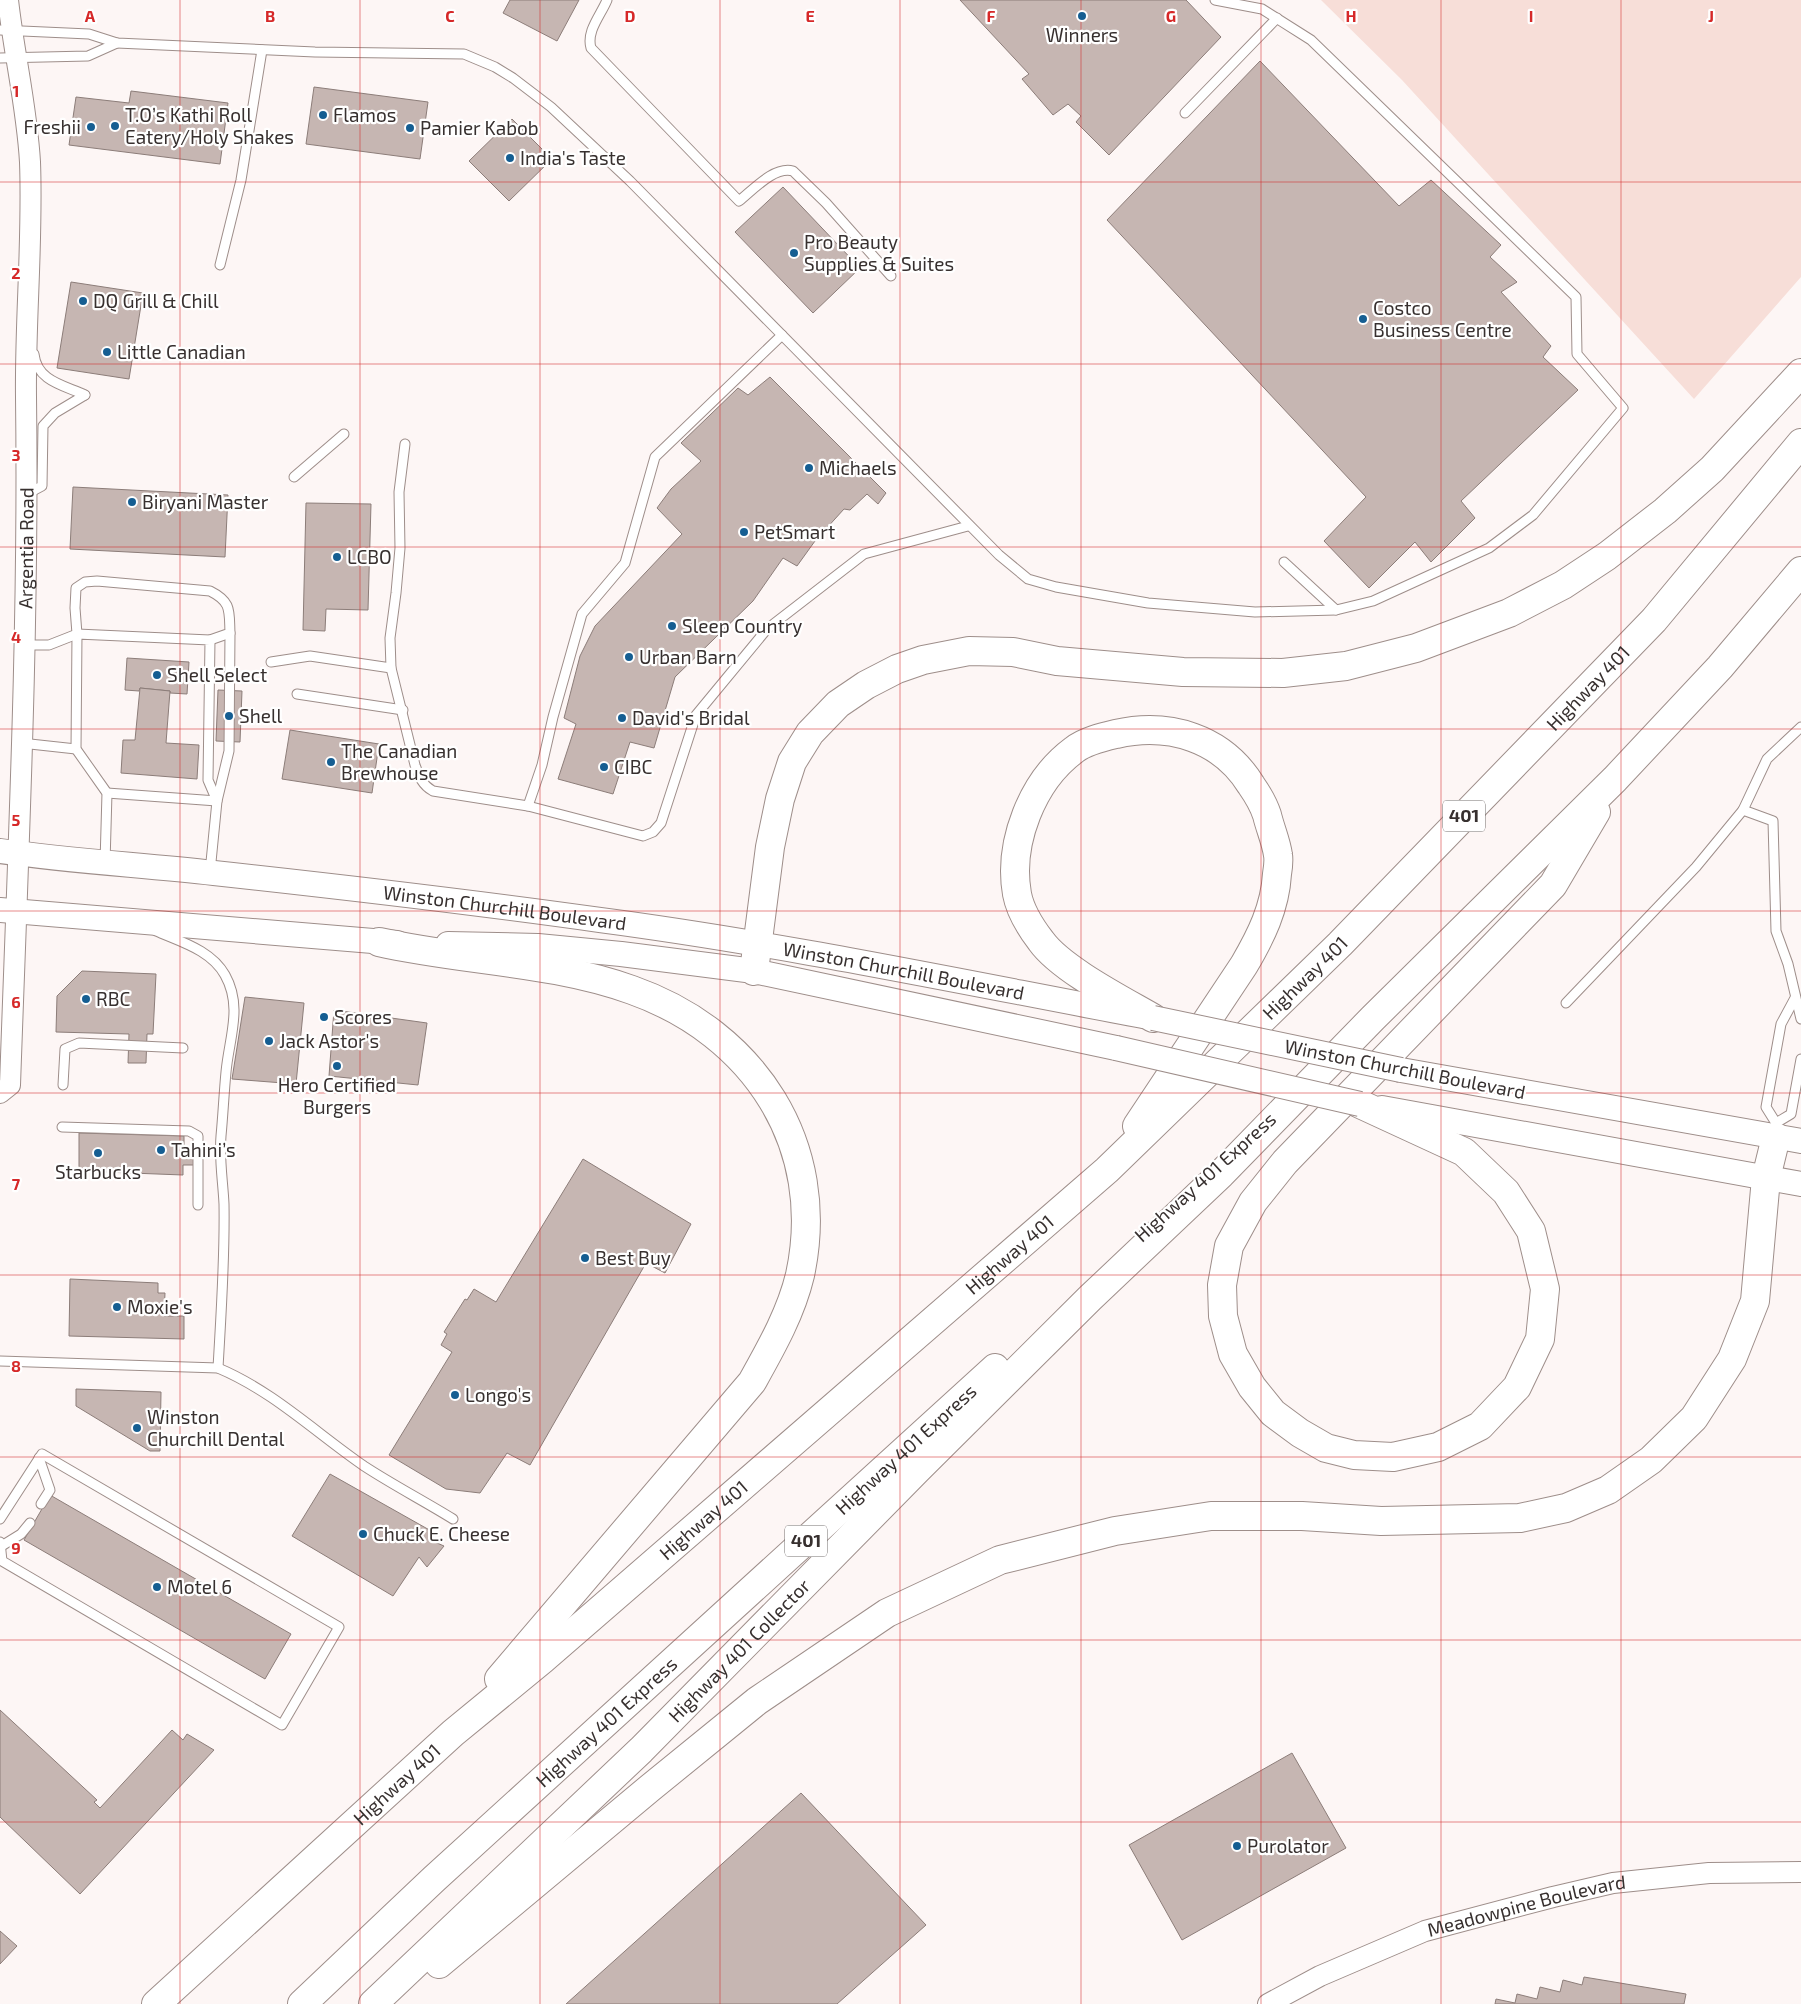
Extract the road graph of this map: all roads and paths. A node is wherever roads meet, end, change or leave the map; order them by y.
1 (8, 0) edge
2 (608, 0) edge
3 (1215, 0) edge
4 (1277, 18) junction
5 (6, 30) edge
6 (117, 42) junction
7 (262, 50) junction
8 (8, 58) edge
9 (1185, 113) dead end
10 (220, 265) dead end
11 (891, 276) dead end
12 (28, 308) junction
13 (782, 334) junction
14 (1801, 373) edge
15 (344, 434) dead end
16 (1801, 443) edge
17 (405, 444) dead end
18 (294, 477) dead end
19 (27, 494) junction
20 (968, 526) junction
21 (1284, 562) dead end
22 (1801, 571) edge
23 (1336, 610) junction
24 (230, 633) junction
25 (77, 634) junction
26 (210, 640) junction
27 (24, 645) junction
28 (271, 662) dead end
29 (391, 668) junction
30 (297, 694) dead end
31 (403, 710) junction
32 (1801, 727) edge
33 (21, 743) junction
34 (76, 749) junction
35 (1616, 779) junction
36 (108, 793) junction
37 (217, 800) junction
38 (528, 806) junction
39 (1742, 810) junction
40 (9, 852) edge
41 (105, 863) junction
42 (210, 872) junction
43 (8, 911) edge
44 (137, 923) junction
45 (380, 942) junction
46 (758, 943) junction
47 (754, 971) junction
48 (1795, 998) junction
49 (1566, 1003) dead end
50 (1153, 1018) junction
51 (1801, 1019) edge
52 (183, 1048) dead end
53 (1801, 1059) edge
54 (1312, 1080) junction
55 (63, 1086) dead end
56 (0, 1093) edge
57 (1360, 1104) junction
58 (62, 1127) dead end
59 (1784, 1134) edge
60 (1107, 1170) junction
61 (1766, 1178) junction
62 (1801, 1184) edge
63 (198, 1205) dead end
64 (0, 1361) edge
65 (218, 1368) junction
66 (39, 1458) junction
67 (41, 1504) dead end
68 (0, 1519) edge
69 (453, 1519) dead end
70 (30, 1523) dead end
71 (0, 1542) edge
72 (0, 1547) edge
73 (453, 1733) junction
74 (1801, 1872) edge
75 (156, 2004) edge
76 (302, 2004) edge
77 (373, 2004) edge
78 (392, 2004) edge
79 (1268, 2004) edge

1 - 5 street, Argentia Road
2 - 11 lane
3 - 4 lane
4 - 9 lane
4 - 23 lane
5 - 6 lane
5 - 8 street, Argentia Road
6 - 7 lane
6 - 8 lane
7 - 10 lane
7 - 13 lane
8 - 12 street, Argentia Road
12 - 19 street, Argentia Road
12 - 19 lane
13 - 20 lane
13 - 38 lane
14 - 46 highway
15 - 18 lane
16 - 60 highway, Highway 401 / 401
17 - 29 lane
19 - 27 street, Argentia Road
20 - 23 lane
20 - 38 lane
21 - 23 lane
22 - 35 highway, 401
24 - 25 lane
24 - 26 lane
24 - 37 lane
25 - 26 lane
25 - 27 lane
25 - 34 lane
26 - 37 lane
27 - 33 street, Argentia Road
28 - 29 lane
29 - 31 lane
30 - 31 lane
31 - 38 lane
32 - 39 lane
33 - 34 lane
33 - 40 street, Argentia Road
34 - 36 lane
35 - 54 highway, 401
35 - 57 highway
36 - 37 lane
36 - 41 lane
37 - 42 lane
39 - 48 lane
39 - 49 lane
40 - 41 main road, Winston Churchill Boulevard
40 - 43 street, Argentia Road
41 - 42 main road, Winston Churchill Boulevard
42 - 46 main road, Winston Churchill Boulevard
43 - 44 main road, Winston Churchill Boulevard
43 - 56 street, Argentia Road
44 - 45 main road, Winston Churchill Boulevard
44 - 65 lane
45 - 47 main road, Winston Churchill Boulevard
45 - 73 highway
46 - 47 highway
46 - 50 main road, Winston Churchill Boulevard
47 - 57 main road, Winston Churchill Boulevard, bridge
48 - 51 lane
48 - 59 lane
50 - 59 main road, Winston Churchill Boulevard, bridge
50 - 60 highway
52 - 55 lane
53 - 59 lane
54 - 76 highway, Highway 401 Express / 401
54 - 77 highway, Highway 401 Collector / 401
57 - 61 main road, Winston Churchill Boulevard
58 - 63 lane
59 - 61 highway
60 - 73 highway, Highway 401 / 401
61 - 62 main road, Winston Churchill Boulevard
61 - 78 highway
64 - 65 lane
65 - 69 lane
66 - 67 lane
66 - 68 lane
66 - 72 lane
70 - 72 lane
71 - 72 lane
73 - 75 highway, Highway 401 / 401
74 - 79 street, Meadowpine Boulevard

